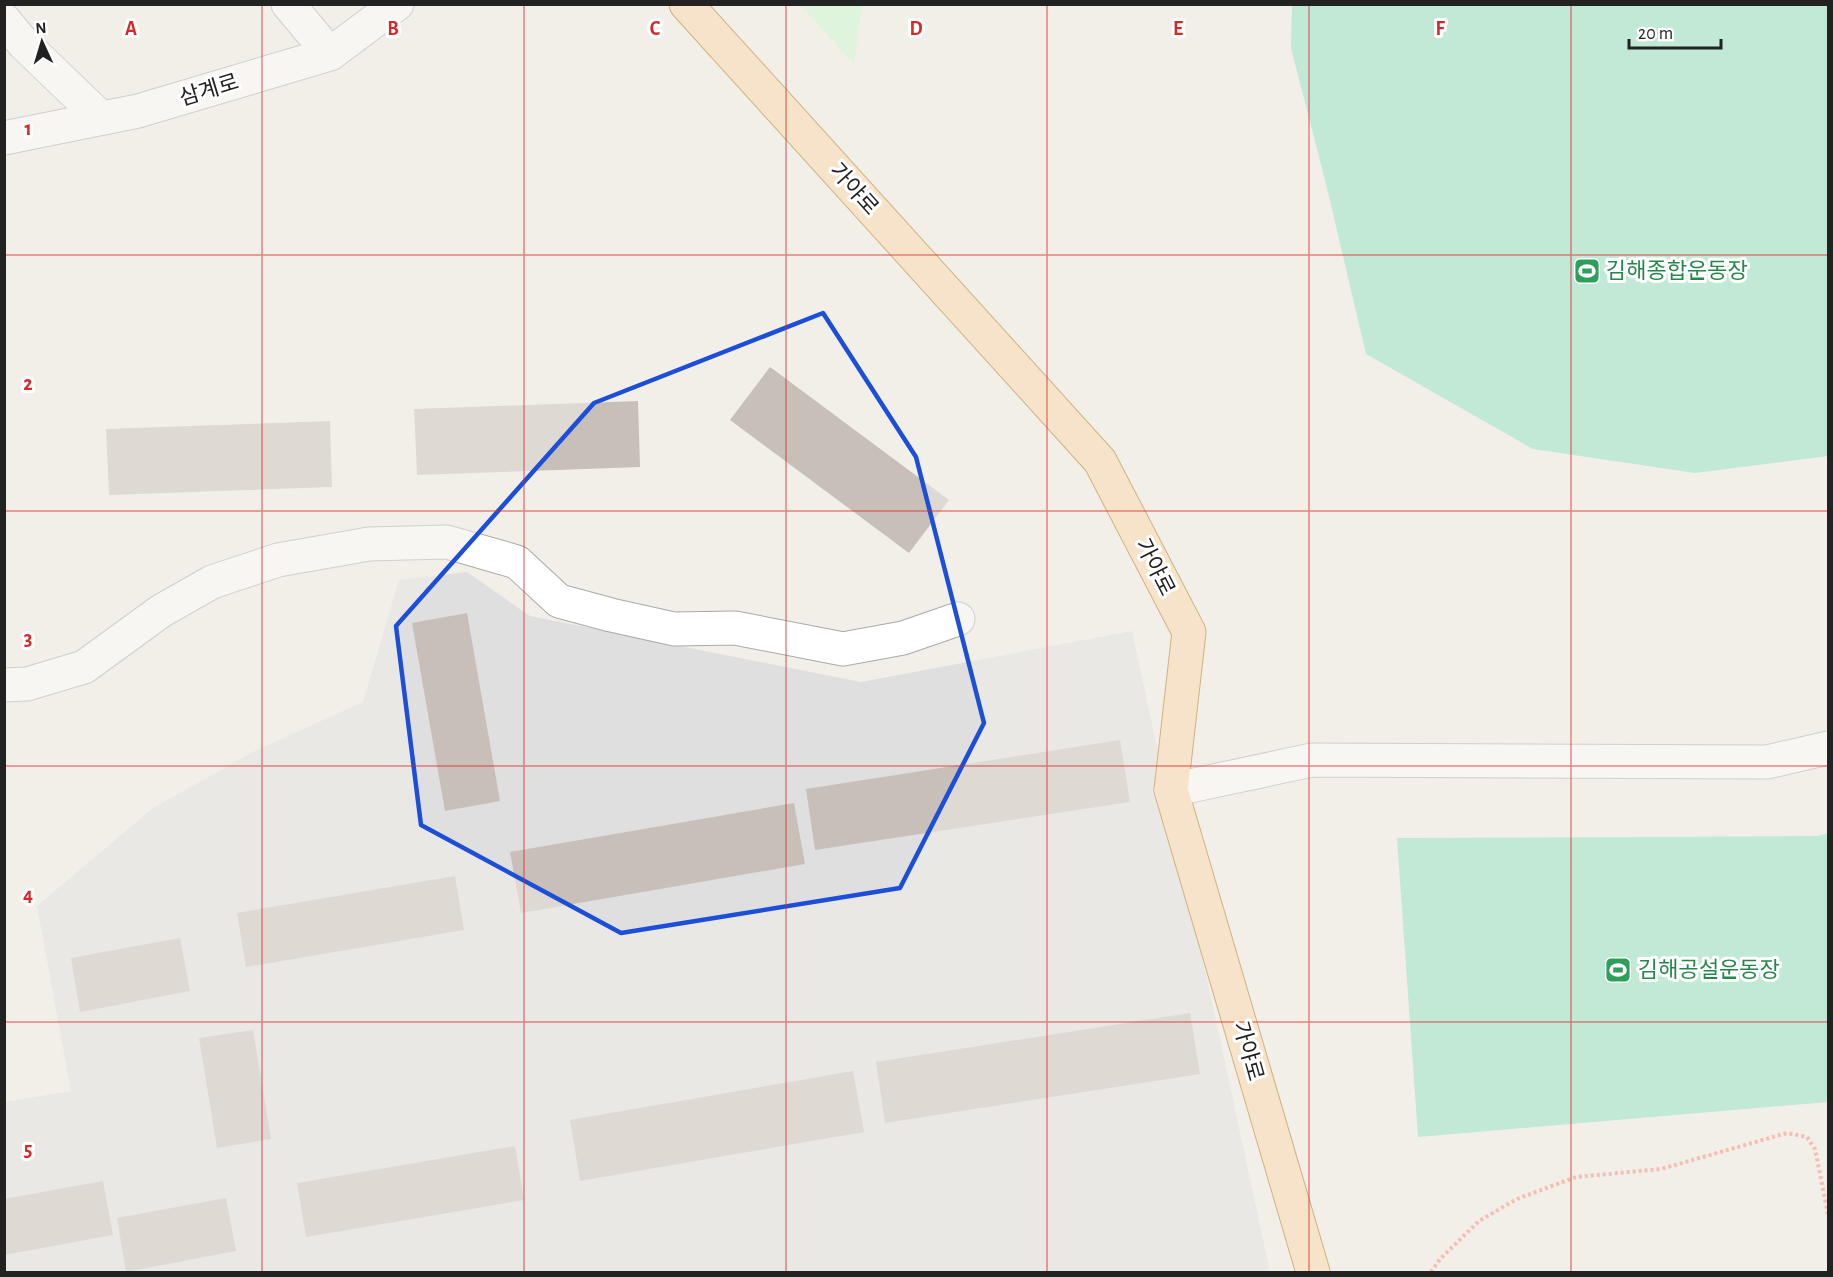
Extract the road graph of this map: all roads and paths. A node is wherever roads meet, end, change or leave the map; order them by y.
1 (288, 4) edge
2 (397, 4) edge
3 (686, 4) edge
4 (4, 20) edge
5 (330, 54) junction
6 (101, 118) junction
7 (4, 138) edge
8 (958, 619) dead end
9 (4, 685) edge
10 (1828, 748) edge
11 (1171, 790) junction
12 (1828, 1214) edge
13 (1313, 1272) edge
14 (1431, 1272) edge

1 - 5 street
2 - 5 street, 삼계로
3 - 11 main road, 가야로
4 - 6 street
5 - 6 street, 삼계로
6 - 7 street, 삼계로
8 - 9 street
10 - 11 street
11 - 13 main road, 가야로
12 - 14 path

